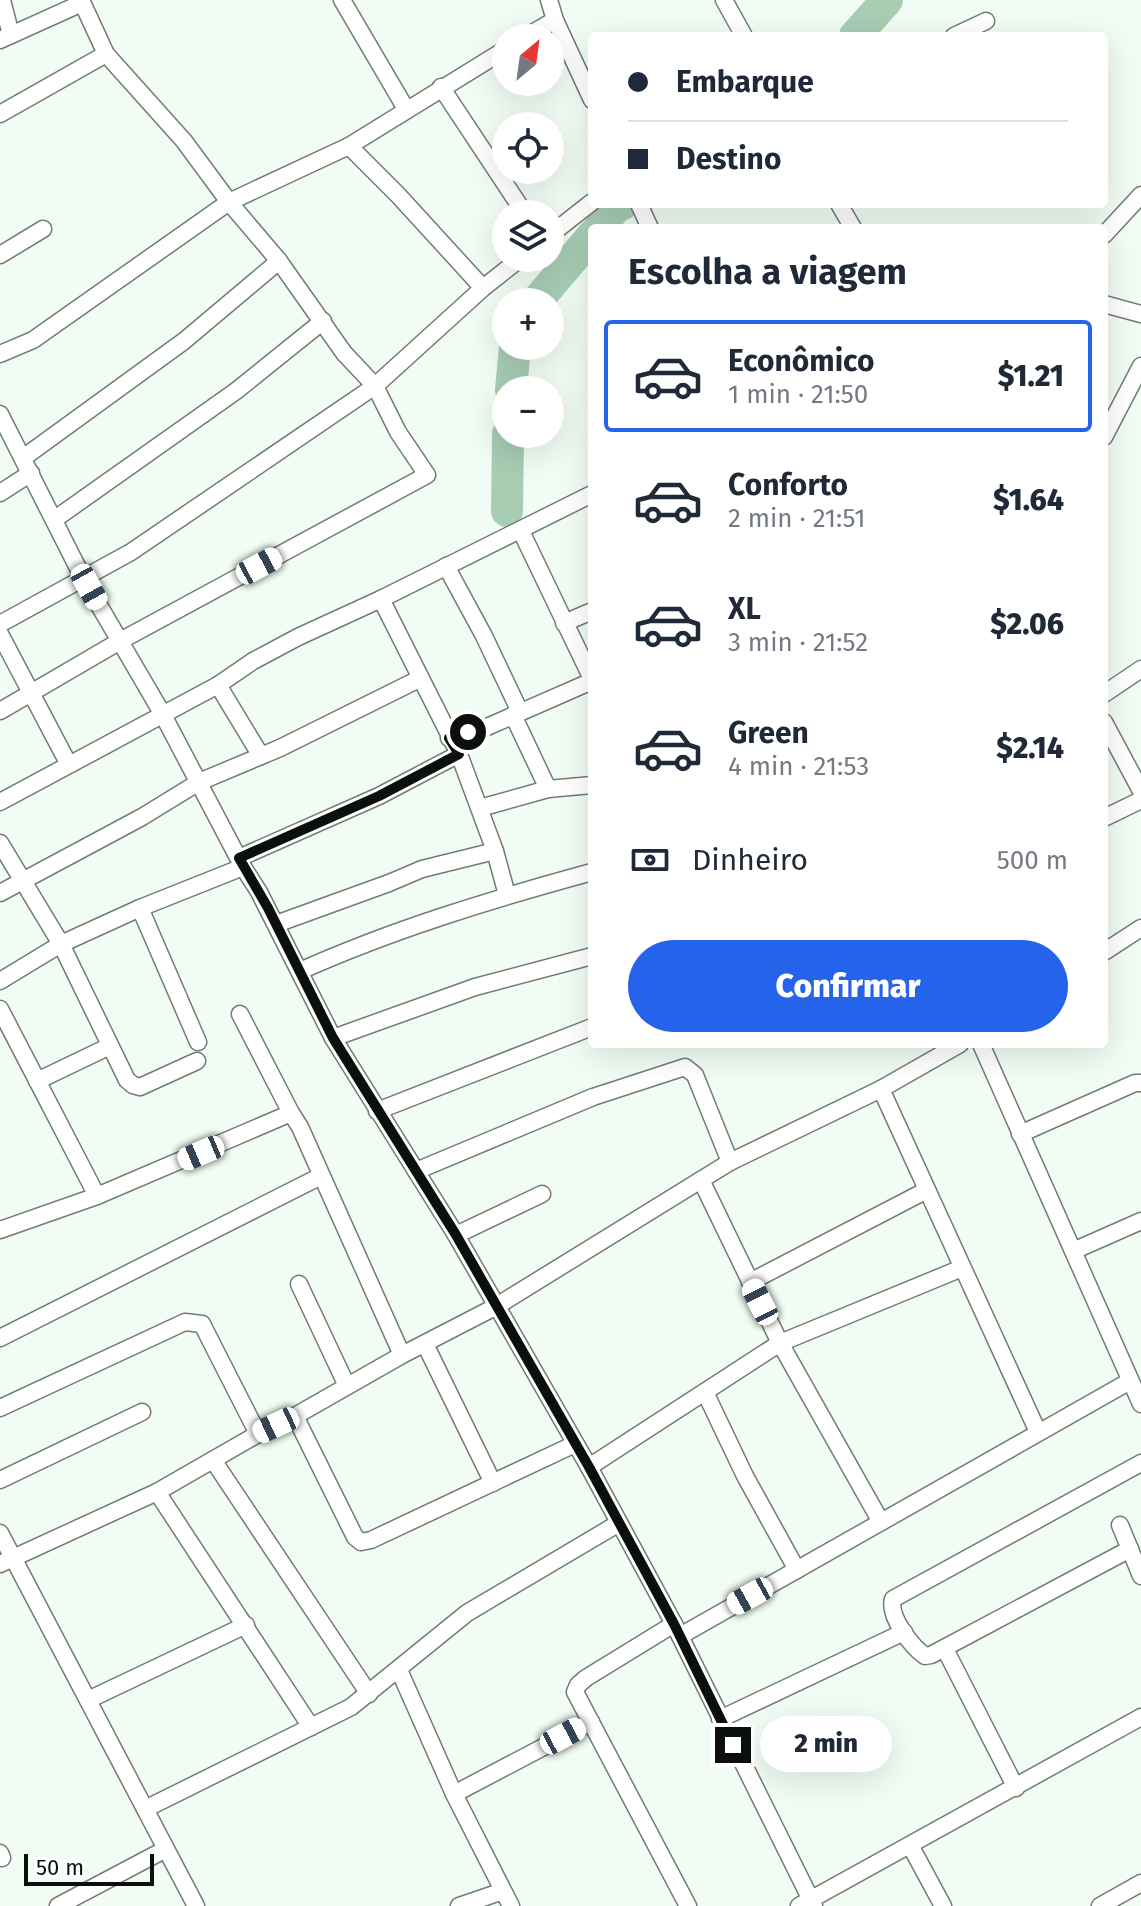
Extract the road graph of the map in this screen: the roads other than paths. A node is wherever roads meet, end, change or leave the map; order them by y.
1 (2, 0) edge
2 (342, 0) edge
3 (549, 0) edge
4 (724, 0) edge
5 (82, 1) edge
6 (555, 20) junction
7 (986, 21) dead end
8 (548, 24) edge
9 (742, 32) edge
10 (963, 32) edge
11 (6, 38) edge
12 (106, 54) junction
13 (492, 57) edge
14 (441, 87) junction
15 (588, 91) edge
16 (406, 109) junction
17 (0, 114) edge
18 (349, 146) junction
19 (1141, 195) edge
20 (516, 200) edge
21 (229, 202) junction
22 (588, 205) edge
23 (564, 224) edge
24 (43, 229) dead end
25 (1108, 231) edge
26 (0, 255) edge
27 (279, 261) junction
28 (503, 272) edge
29 (483, 288) junction
30 (1108, 305) edge
31 (1141, 314) edge
32 (323, 321) junction
33 (0, 354) edge
34 (1141, 366) edge
35 (375, 386) junction
36 (0, 414) edge
37 (1108, 429) edge
38 (27, 466) junction
39 (0, 493) edge
40 (588, 496) edge
41 (55, 519) junction
42 (521, 531) junction
43 (446, 566) junction
44 (83, 578) junction
45 (381, 599) junction
46 (588, 613) edge
47 (564, 623) junction
48 (0, 624) edge
49 (0, 634) edge
50 (120, 641) junction
51 (1141, 669) edge
52 (588, 672) edge
53 (419, 679) junction
54 (588, 682) edge
55 (218, 685) junction
56 (1108, 691) edge
57 (30, 694) junction
58 (0, 711) edge
59 (162, 713) junction
60 (516, 713) junction
61 (1108, 729) edge
62 (449, 738) junction
63 (459, 754) junction
64 (261, 756) junction
65 (68, 763) junction
66 (199, 782) junction
67 (588, 785) edge
68 (548, 789) junction
69 (1141, 791) edge
70 (1141, 800) edge
71 (0, 802) edge
72 (480, 808) junction
73 (1108, 816) edge
74 (0, 843) edge
75 (495, 851) junction
76 (241, 862) junction
77 (588, 873) edge
78 (21, 881) junction
79 (0, 893) edge
80 (507, 895) junction
81 (140, 908) junction
82 (276, 924) junction
83 (1141, 928) edge
84 (61, 944) junction
85 (1108, 949) edge
86 (588, 957) edge
87 (300, 971) junction
88 (0, 981) edge
89 (0, 1009) edge
90 (240, 1014) dead end
91 (588, 1029) edge
92 (333, 1038) junction
93 (198, 1042) dead end
94 (110, 1046) junction
95 (953, 1048) edge
96 (983, 1048) edge
97 (197, 1061) dead end
98 (37, 1081) junction
99 (1141, 1083) edge
100 (881, 1089) junction
101 (377, 1111) junction
102 (291, 1113) junction
103 (1020, 1134) junction
104 (730, 1162) junction
105 (416, 1171) junction
106 (321, 1176) junction
107 (701, 1180) junction
108 (927, 1190) junction
109 (542, 1194) dead end
110 (97, 1196) junction
111 (1141, 1221) edge
112 (0, 1230) edge
113 (456, 1235) junction
114 (1073, 1251) junction
115 (962, 1268) junction
116 (750, 1282) junction
117 (299, 1284) dead end
118 (495, 1307) junction
119 (0, 1338) edge
120 (780, 1343) junction
121 (425, 1344) junction
122 (402, 1355) junction
123 (1130, 1381) junction
124 (347, 1386) junction
125 (705, 1392) junction
126 (1141, 1404) edge
127 (0, 1408) edge
128 (142, 1412) dead end
129 (295, 1416) junction
130 (1038, 1432) junction
131 (258, 1434) junction
132 (575, 1444) junction
133 (213, 1460) junction
134 (1141, 1463) edge
135 (589, 1467) junction
136 (0, 1480) edge
137 (493, 1483) junction
138 (157, 1492) junction
139 (881, 1522) junction
140 (619, 1523) junction
141 (1120, 1525) dead end
142 (0, 1533) edge
143 (1130, 1549) junction
144 (7, 1560) edge
145 (797, 1570) junction
146 (1141, 1576) edge
147 (246, 1625) junction
148 (677, 1630) junction
149 (904, 1632) junction
150 (945, 1649) junction
151 (399, 1670) junction
152 (369, 1694) junction
153 (88, 1700) junction
154 (1141, 1717) edge
155 (720, 1719) junction
156 (591, 1722) junction
157 (311, 1727) junction
158 (1016, 1788) junction
159 (454, 1794) junction
160 (145, 1809) junction
161 (910, 1845) junction
162 (166, 1849) junction
163 (1141, 1883) edge
164 (507, 1898) edge
165 (808, 1904) edge
166 (194, 1905) edge
167 (58, 1906) edge
168 (459, 1906) edge
169 (688, 1906) edge
170 (943, 1906) edge
171 (1100, 1906) edge

1 - 11 street
2 - 16 street
3 - 6 street
4 - 9 street
5 - 11 street
5 - 12 street
6 - 8 street
6 - 15 street
7 - 10 street
12 - 17 street
12 - 21 street
13 - 14 street
14 - 16 street
14 - 20 street
16 - 18 street
18 - 21 street
18 - 29 street
19 - 25 street
21 - 27 street
21 - 33 street
22 - 23 street
24 - 26 street
27 - 32 street
27 - 38 street
28 - 29 street
29 - 35 street
30 - 31 street
32 - 35 street
32 - 41 street
34 - 37 street
35 - 44 street
35 - 50 street
36 - 38 street
38 - 39 street
38 - 41 street
40 - 42 street
41 - 44 street
42 - 43 street
42 - 47 street
43 - 45 street
43 - 60 street
44 - 48 street
44 - 50 street
45 - 53 street
45 - 55 street
46 - 47 street
47 - 52 street
49 - 57 street
50 - 57 street
50 - 59 street
51 - 56 street
53 - 62 street
53 - 64 street
54 - 60 street
55 - 59 street
55 - 64 street
57 - 58 street
57 - 65 street
59 - 65 street
59 - 66 street
60 - 62 street
60 - 68 street
61 - 69 street
62 - 63 street
63 - 72 street
63 - 76 street
64 - 66 street
65 - 71 street
66 - 76 street
66 - 78 street
67 - 68 street
68 - 72 street
70 - 73 street
72 - 75 street
74 - 78 street
75 - 80 street
75 - 82 street
76 - 81 street
76 - 82 street
77 - 80 street
78 - 79 street
78 - 84 street
80 - 87 street
81 - 84 street
81 - 93 street
82 - 87 street
83 - 85 street
84 - 88 street
84 - 94 street
86 - 92 street
87 - 92 street
89 - 98 street
90 - 102 street
91 - 101 street
92 - 101 street
94 - 97 street
94 - 98 street
95 - 100 street
96 - 103 street
98 - 110 street
99 - 103 street
100 - 104 street
100 - 108 street
101 - 105 street
102 - 106 street
102 - 110 street
103 - 114 street
104 - 105 street
104 - 107 street
105 - 113 street
106 - 119 street
106 - 122 street
107 - 116 street
107 - 118 street
108 - 115 street
108 - 116 street
109 - 113 street
110 - 112 street
111 - 114 street
113 - 118 street
114 - 123 street
115 - 120 street
115 - 130 street
116 - 120 street
117 - 124 street
118 - 121 street
118 - 132 street
120 - 125 street
120 - 139 street
121 - 122 street
121 - 137 street
122 - 124 street
123 - 126 street
123 - 130 street
124 - 129 street
125 - 135 street
125 - 145 street
127 - 131 street
128 - 136 street
129 - 131 street
129 - 137 street
130 - 139 street
131 - 133 street
132 - 135 street
132 - 137 street
133 - 138 street
133 - 152 street
134 - 149 street
135 - 140 street
138 - 144 street
138 - 147 street
139 - 145 street
140 - 148 street
140 - 151 street
141 - 143 street
142 - 144 street
143 - 146 street
143 - 150 street
144 - 153 street
145 - 148 street
147 - 153 street
147 - 157 street
148 - 155 street
148 - 156 street
149 - 150 street
149 - 155 street
150 - 158 street
151 - 152 street
151 - 159 street
152 - 157 street
153 - 160 street
154 - 158 street
155 - 165 street
156 - 159 street
156 - 169 street
157 - 160 street
158 - 161 street
159 - 164 street
160 - 162 street
161 - 165 street
161 - 170 street
162 - 166 street
162 - 167 street
163 - 171 street
164 - 168 street

